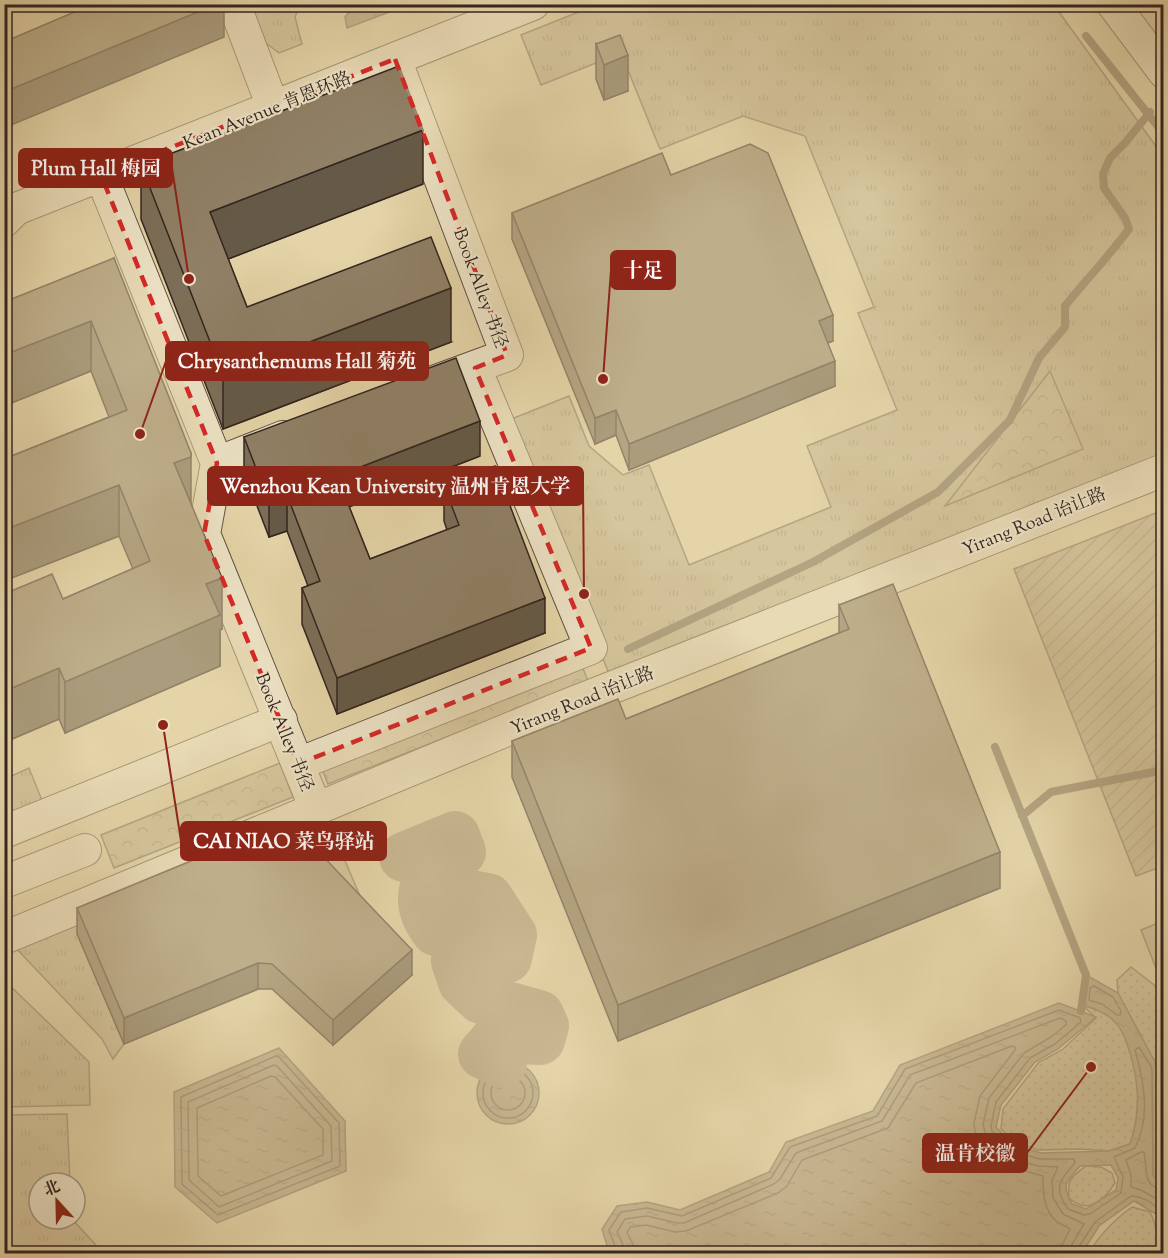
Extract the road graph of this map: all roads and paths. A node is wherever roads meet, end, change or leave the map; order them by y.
1 (234, 4) edge
2 (533, 4) edge
3 (1113, 4) edge
4 (395, 59) junction
5 (1164, 72) edge
6 (273, 107) junction
7 (101, 175) junction
8 (4, 221) edge
9 (475, 368) junction
10 (388, 399) edge
11 (313, 427) edge
12 (217, 463) junction
13 (1164, 470) edge
14 (281, 720) junction
15 (298, 764) junction
16 (316, 809) junction
17 (4, 832) edge
18 (85, 850) dead end
19 (4, 882) edge
20 (4, 938) edge

1 - 6 street
2 - 4 street, Kean Avenue 肯恩环路
3 - 5 street
4 - 6 street, Kean Avenue 肯恩环路
4 - 9 street, Book Alley 书径
6 - 7 street, Kean Avenue 肯恩环路
7 - 8 street, Kean Avenue 肯恩环路
7 - 12 street
9 - 10 street, Book Alley 书径
9 - 15 street
11 - 12 street
12 - 14 street, Book Alley 书径
13 - 16 street, Yirang Road 诒让路
14 - 15 street, Book Alley 书径
14 - 17 street
15 - 16 street, Book Alley 书径
16 - 20 street, Yirang Road 诒让路
18 - 19 street

